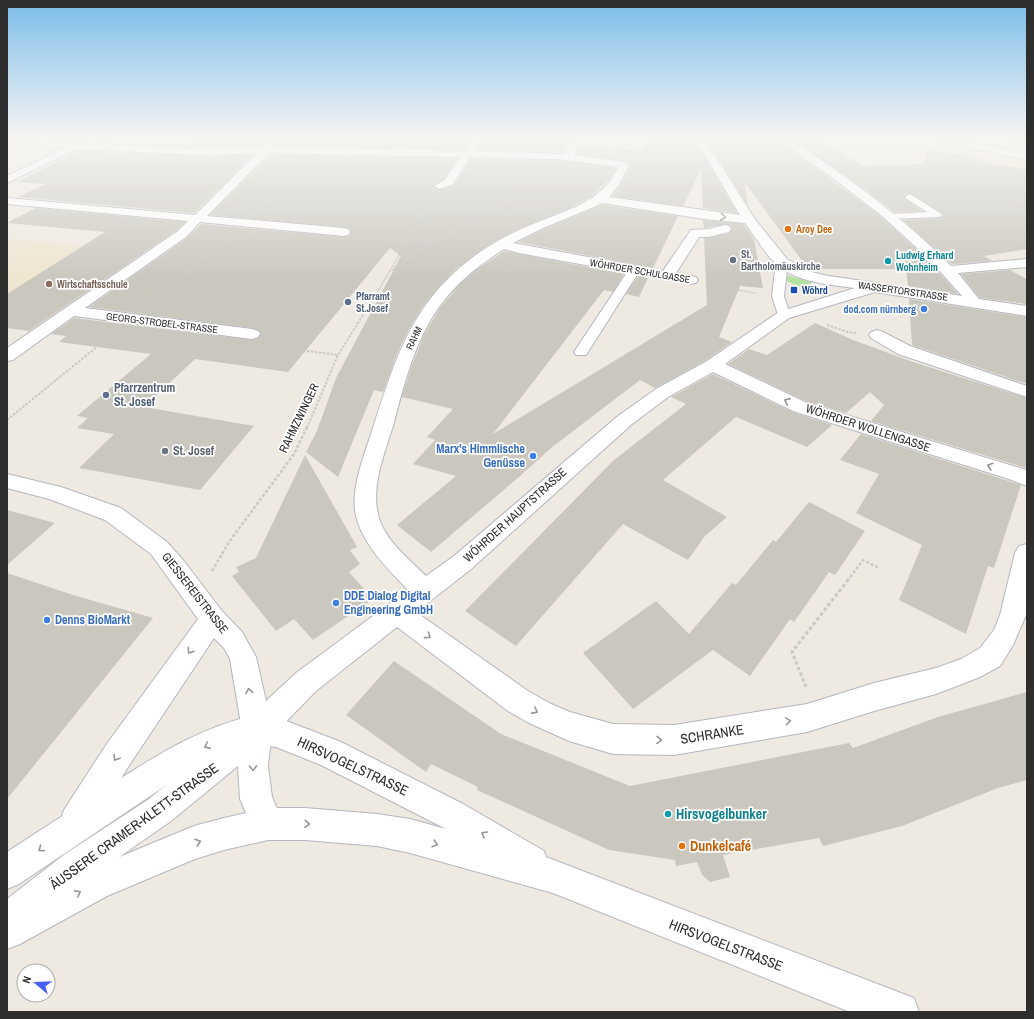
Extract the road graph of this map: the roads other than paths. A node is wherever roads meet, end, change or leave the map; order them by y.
1 (230, 186) edge
2 (610, 186) edge
3 (728, 186) edge
4 (851, 186) edge
5 (910, 197) dead end
6 (601, 198) junction
7 (7, 201) edge
8 (892, 217) junction
9 (198, 218) junction
10 (749, 220) junction
11 (725, 229) dead end
12 (344, 232) road end
13 (503, 244) junction
14 (782, 262) junction
15 (1027, 263) edge
16 (634, 270) junction
17 (949, 270) junction
18 (667, 276) junction
19 (691, 280) road end
20 (875, 287) junction
21 (974, 302) junction
22 (785, 307) junction
23 (71, 311) junction
24 (1027, 311) edge
25 (252, 334) road end
26 (877, 335) road end
27 (581, 352) dead end
28 (7, 356) edge
29 (713, 365) junction
30 (1027, 392) edge
31 (1027, 479) edge
32 (13, 483) edge
33 (1027, 553) edge
34 (425, 591) junction
35 (205, 607) junction
36 (397, 613) junction
37 (1020, 618) edge
38 (257, 730) junction
39 (268, 824) junction
40 (73, 828) junction
41 (7, 872) edge
42 (553, 876) junction
43 (7, 921) edge
44 (7, 932) edge
45 (900, 1012) edge

1 - 9 street
2 - 6 street, RAHM
3 - 10 street
4 - 8 street
5 - 8 lane
6 -> 10 street
6 - 13 street, RAHM
7 - 9 street
8 - 17 street
9 - 12 street
9 - 23 street
10 - 14 street
11 - 18 street
13 - 16 street, WÖHRDER SCHULGASSE
13 - 34 street, RAHM
14 - 20 street, WASSERTORSTRASSE
14 - 22 lane
15 - 17 street
16 - 18 street, WÖHRDER SCHULGASSE
16 - 27 lane
17 - 21 street
18 - 19 street, WÖHRDER SCHULGASSE
20 - 21 street, WASSERTORSTRASSE
20 - 22 street, WÖHRDER HAUPTSTRASSE
21 - 24 street, WASSERTORSTRASSE
22 - 29 street, WÖHRDER HAUPTSTRASSE
23 - 25 street, GEORG-STROBEL-STRASSE
23 - 28 street
26 - 30 street
31 -> 29 street, WÖHRDER WOLLENGASSE
29 - 34 street, WÖHRDER HAUPTSTRASSE
32 - 35 street, GIESSEREISTRASSE
33 - 37 street, SCHRANKE
34 - 36 street, WÖHRDER HAUPTSTRASSE
38 -> 35 street, GIESSEREISTRASSE
35 -> 40 street
36 -> 37 street, SCHRANKE
36 - 38 street, WÖHRDER HAUPTSTRASSE
38 -> 39 street
38 -> 40 street, ÄUSSERE CRAMER-KLETT-STRASSE
42 -> 38 street, HIRSVOGELSTRASSE
38 - 43 street, ÄUSSERE CRAMER-KLETT-STRASSE
39 -> 42 street, HIRSVOGELSTRASSE
44 -> 39 street, ÄUSSERE CRAMER-KLETT-STRASSE
40 -> 41 street, ÄUSSERE CRAMER-KLETT-STRASSE
42 - 45 street, HIRSVOGELSTRASSE

